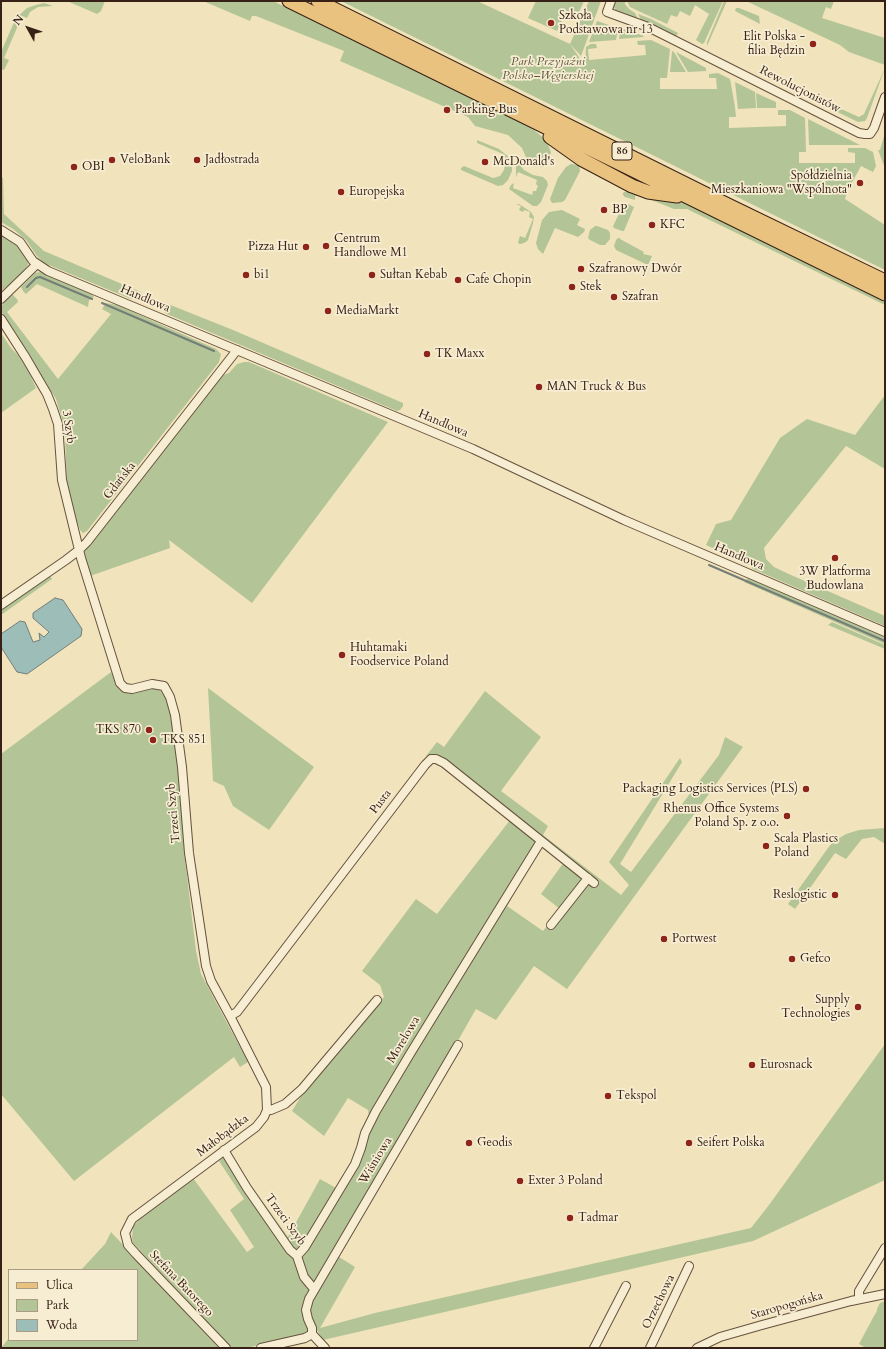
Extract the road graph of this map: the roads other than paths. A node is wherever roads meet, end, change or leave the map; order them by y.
1 (289, 1) edge
2 (318, 1) edge
3 (611, 1) edge
4 (885, 97) edge
5 (1, 230) edge
6 (36, 265) junction
7 (885, 281) edge
8 (885, 294) edge
9 (1, 299) edge
10 (1, 319) edge
11 (237, 350) junction
12 (79, 550) junction
13 (1, 606) edge
14 (885, 632) edge
15 (541, 841) junction
16 (551, 925) dead end
17 (377, 1000) dead end
18 (230, 1016) junction
19 (458, 1045) dead end
20 (267, 1110) junction
21 (224, 1150) junction
22 (125, 1233) joint
23 (885, 1248) edge
24 (297, 1256) junction
25 (689, 1266) dead end
26 (626, 1286) dead end
27 (314, 1289) junction
28 (885, 1294) edge
29 (859, 1299) junction
30 (312, 1334) junction
31 (226, 1348) edge
32 (261, 1348) edge
33 (324, 1348) edge
34 (594, 1348) edge
35 (650, 1348) edge
36 (697, 1348) edge

1 - 8 main road
2 - 7 main road, 86
3 - 4 street, Rewolucjonistów
5 - 6 street, Handlowa
6 - 9 street
6 - 11 street, Handlowa
10 - 12 street, 3 Szyb
11 - 12 street, Gdańska
11 - 14 street, Handlowa
12 - 13 street, Gdańska
12 - 18 street, Trzeci Szyb
15 - 16 street, Pusta
15 - 18 street, Pusta
15 - 24 street, Morelowa
17 - 20 street
18 - 20 street, Trzeci Szyb
19 - 27 street, Wiśniowa
20 - 21 street, Małobądzka
21 - 22 street, Małobądzka
21 - 24 street, Trzeci Szyb
22 - 31 street, Stefana Batorego
23 - 29 street
24 - 27 street, Trzeci Szyb
25 - 35 street, Orzechowa
26 - 34 street
27 - 30 street
28 - 29 street, Staropogońska
29 - 36 street, Staropogońska
30 - 32 street
30 - 33 street

